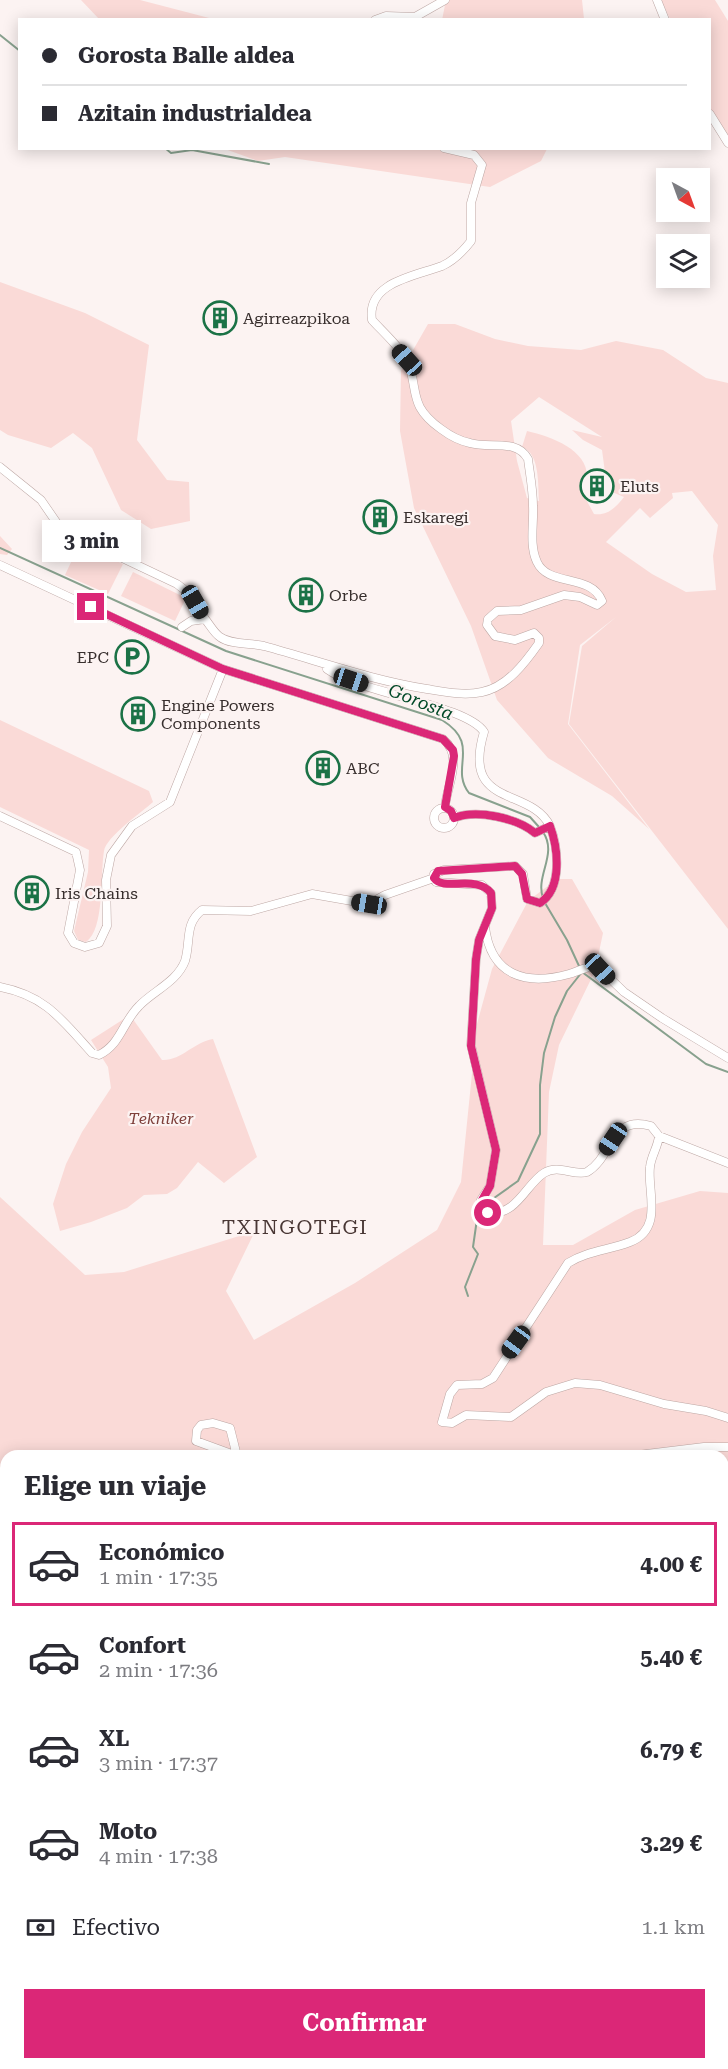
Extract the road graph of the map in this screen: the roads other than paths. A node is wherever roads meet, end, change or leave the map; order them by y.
1 (445, 0) edge
2 (657, 0) edge
3 (380, 18) edge
4 (664, 18) edge
5 (711, 116) edge
6 (728, 143) edge
7 (453, 150) edge
8 (0, 467) edge
9 (0, 565) edge
10 (205, 619) junction
11 (182, 627) dead end
12 (321, 664) junction
13 (223, 669) junction
14 (445, 807) junction
15 (0, 816) edge
16 (454, 818) junction
17 (545, 829) junction
18 (434, 878) junction
19 (484, 926) junction
20 (0, 987) edge
21 (728, 1058) edge
22 (659, 1136) junction
23 (728, 1163) edge
24 (728, 1418) edge
25 (728, 1448) edge
26 (218, 1450) edge
27 (236, 1450) edge
28 (679, 1450) edge

1 - 3 street
2 - 4 street
5 - 6 street
7 - 12 street
8 - 10 street
9 - 13 street
10 - 11 street
10 - 12 street
12 - 17 street
13 - 14 street
13 - 15 street
14 - 16 street
14 - 16 street
16 - 17 street
17 - 18 street
18 - 19 street
18 - 20 street
19 - 21 street
19 - 22 street
22 - 23 street
22 - 24 street
25 - 28 street
26 - 27 street

